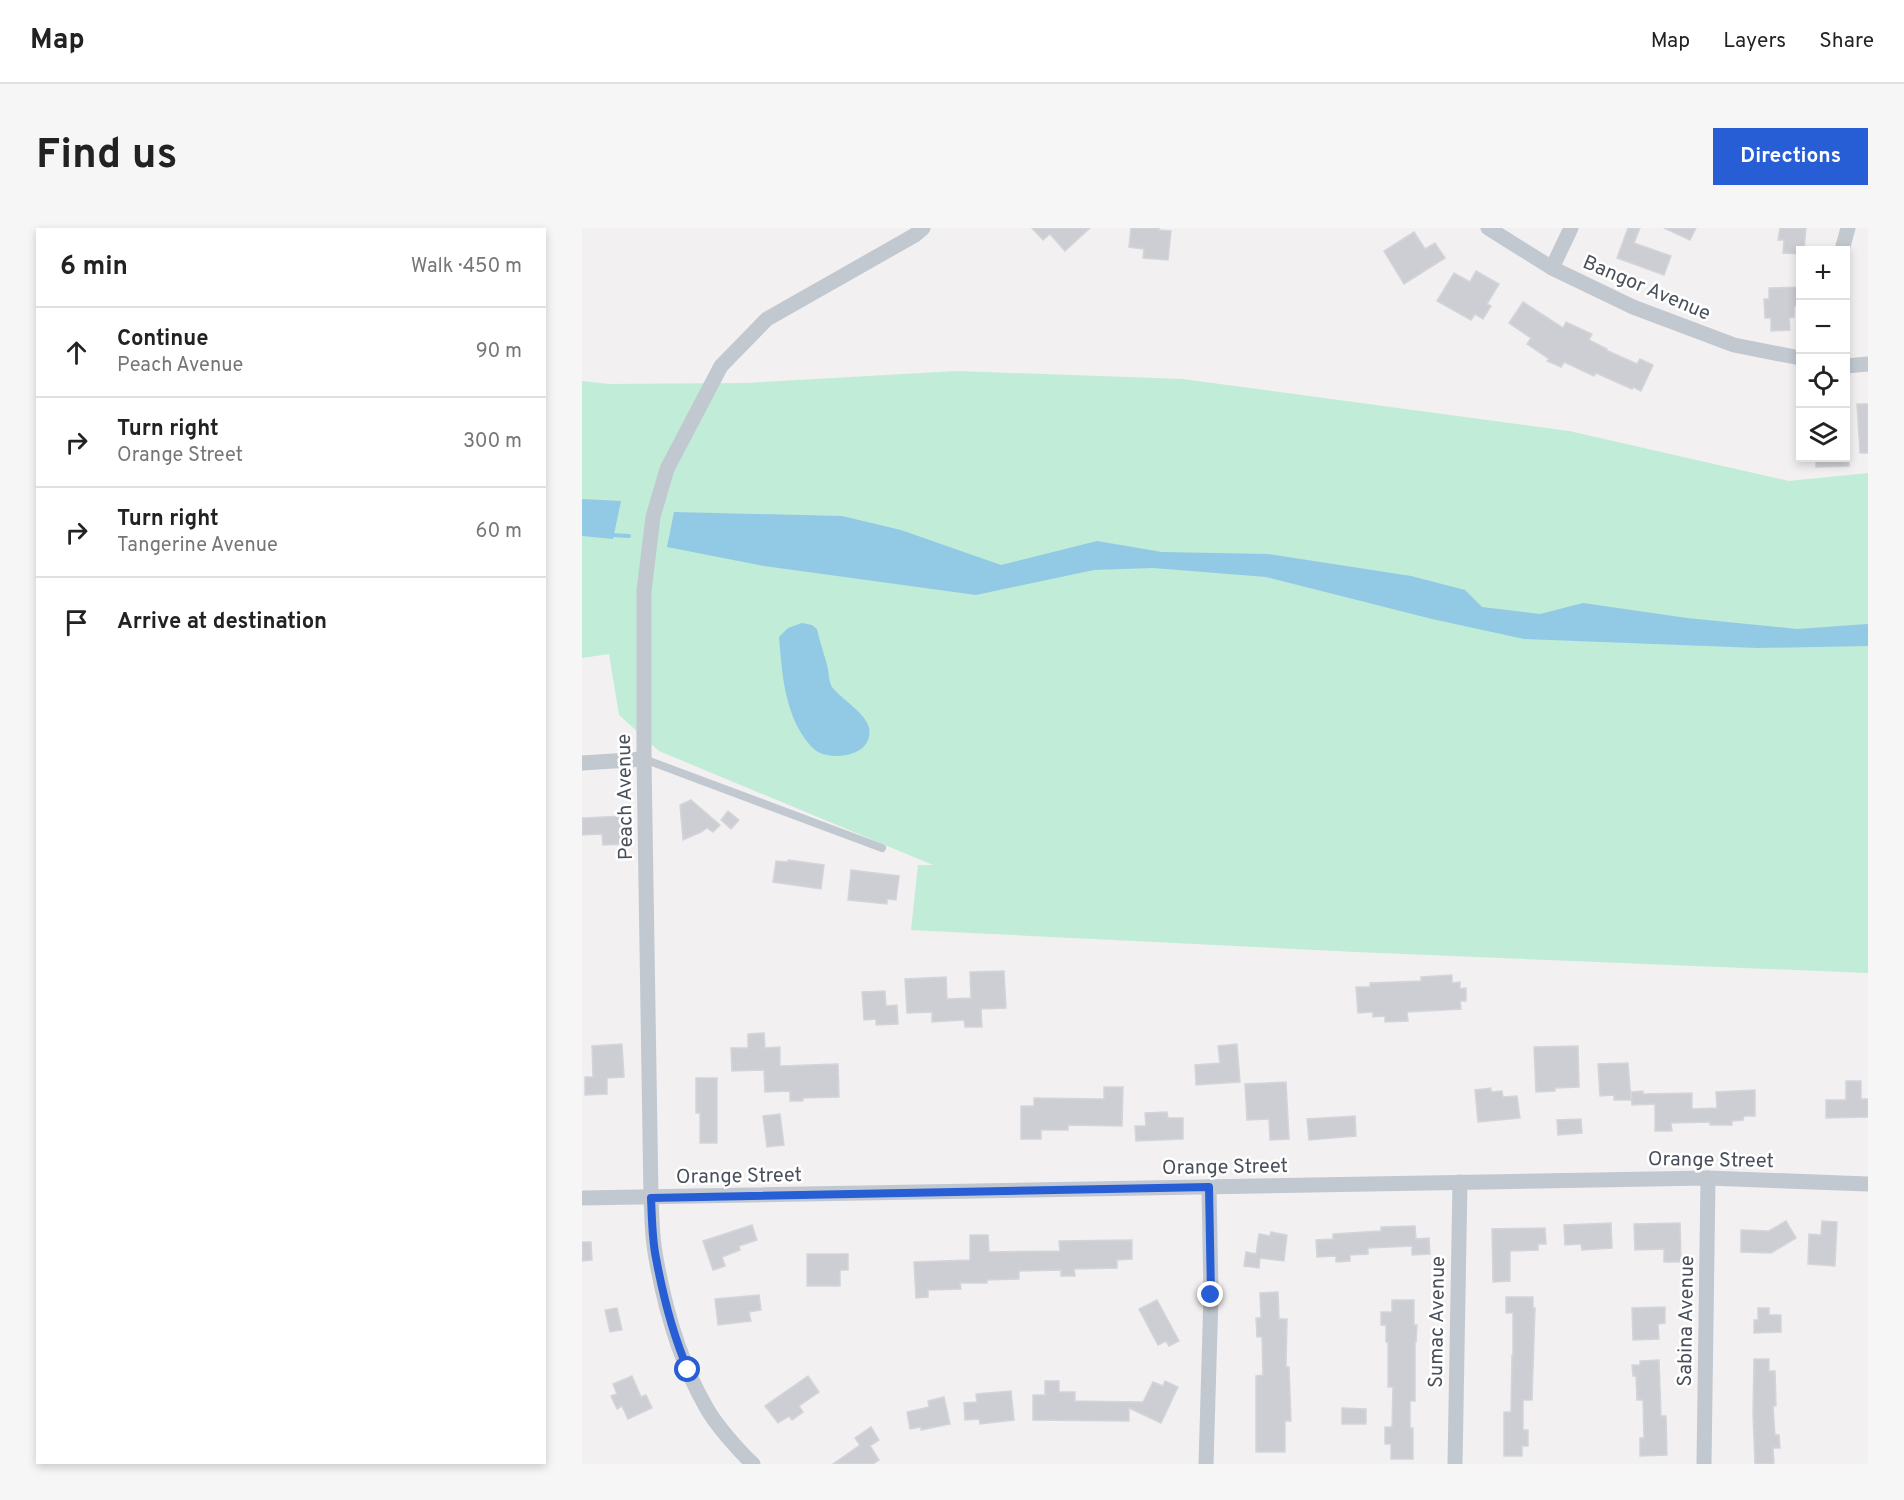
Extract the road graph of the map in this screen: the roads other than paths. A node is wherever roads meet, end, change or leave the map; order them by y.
1 (923, 228) edge
2 (1488, 228) edge
3 (1571, 228) edge
4 (1848, 228) edge
5 (1843, 246) edge
6 (1552, 268) junction
7 (1796, 357) edge
8 (1868, 364) edge
9 (1850, 366) edge
10 (644, 759) junction
11 (582, 763) edge
12 (882, 848) dead end
13 (1708, 1178) junction
14 (1460, 1182) junction
15 (1868, 1184) edge
16 (1209, 1187) junction
17 (582, 1198) edge
18 (651, 1198) junction
19 (753, 1464) edge
20 (1206, 1464) edge
21 (1455, 1464) edge
22 (1704, 1464) edge

1 - 10 street, Peach Avenue
2 - 6 street, Bangor Avenue
3 - 6 street
4 - 5 street
6 - 7 street, Bangor Avenue
8 - 9 street
10 - 11 street
10 - 12 lane
10 - 18 street, Peach Avenue
13 - 14 street, Orange Street
13 - 15 street, Orange Street
13 - 22 street, Sabina Avenue
14 - 16 street, Orange Street
14 - 21 street, Sumac Avenue
16 - 18 street, Orange Street
16 - 20 street
17 - 18 street, Orange Street
18 - 19 street, Peach Avenue

